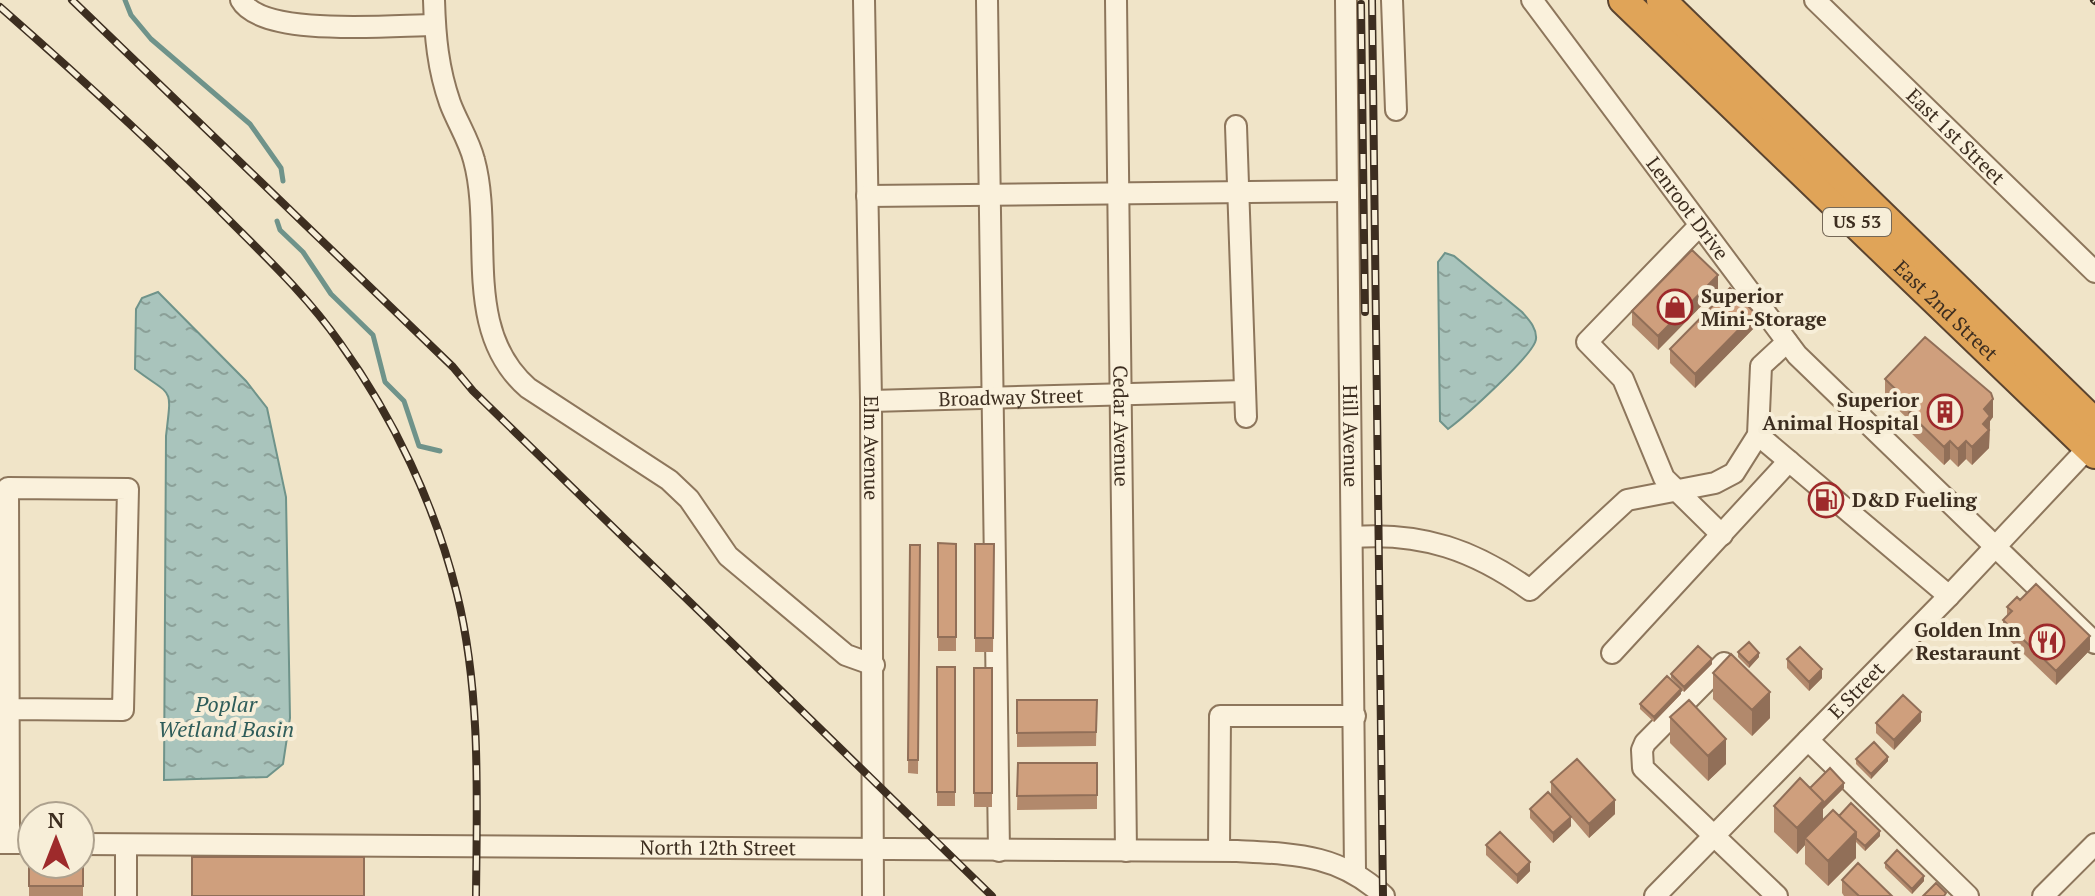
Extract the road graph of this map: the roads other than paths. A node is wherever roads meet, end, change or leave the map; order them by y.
1 (241, 0) edge
2 (434, 0) edge
3 (864, 0) edge
4 (987, 0) edge
5 (1116, 0) edge
6 (1346, 0) edge
7 (1392, 0) edge
8 (1532, 0) edge
9 (1623, 0) edge
10 (1661, 0) edge
11 (1815, 0) edge
12 (435, 25) junction
13 (1396, 110) dead end
14 (1236, 126) dead end
15 (1348, 191) junction
16 (1238, 192) junction
17 (1120, 194) junction
18 (990, 195) junction
19 (867, 196) junction
20 (1699, 226) junction
21 (2095, 272) edge
22 (1787, 342) junction
23 (1245, 391) junction
24 (1122, 397) junction
25 (993, 399) junction
26 (871, 401) junction
27 (1246, 417) dead end
28 (1758, 435) junction
29 (2093, 441) edge
30 (1789, 461) junction
31 (1673, 489) junction
32 (1722, 535) junction
33 (1353, 537) junction
34 (1995, 547) junction
35 (1949, 596) junction
36 (2095, 643) edge
37 (1612, 653) dead end
38 (1724, 663) edge
39 (874, 665) junction
40 (9, 709) junction
41 (1355, 716) junction
42 (1808, 740) junction
43 (1714, 836) junction
44 (4, 843) edge
45 (96, 844) edge
46 (2095, 844) edge
47 (126, 845) junction
48 (873, 848) junction
49 (1219, 850) junction
50 (999, 851) junction
51 (1126, 851) junction
52 (1355, 871) junction
53 (126, 896) edge
54 (873, 896) edge
55 (1384, 896) edge
56 (1655, 896) edge
57 (1777, 896) edge
58 (1968, 896) edge
59 (2043, 896) edge

1 - 12 street
2 - 12 street
3 - 19 street, Elm Avenue
4 - 18 street
5 - 17 street, Cedar Avenue
6 - 15 street, Hill Avenue
7 - 13 street
8 - 20 street, Lenroot Drive
9 - 29 highway, East 2nd Street / US 53
10 - 29 highway, East 2nd Street / US 53
11 - 21 street, East 1st Street
12 - 39 street
14 - 16 street
15 - 16 street
15 - 33 street, Hill Avenue
16 - 17 street
16 - 23 street
17 - 18 street
17 - 24 street, Cedar Avenue
18 - 19 street
18 - 25 street
19 - 26 street, Elm Avenue
20 - 22 street, Lenroot Drive
20 - 31 street
22 - 28 street
22 - 34 street, Lenroot Drive
23 - 24 street, Broadway Street
23 - 27 street
24 - 25 street, Broadway Street
24 - 51 street, Cedar Avenue
25 - 26 street, Broadway Street
25 - 50 street
26 - 39 street, Elm Avenue
28 - 30 street
28 - 31 street
29 - 34 street, E Street
30 - 32 street
30 - 35 street
31 - 32 street
31 - 33 street
32 - 37 street
33 - 41 street, Hill Avenue
34 - 35 street, E Street
34 - 36 street, Lenroot Drive
35 - 42 street, E Street
38 - 43 street
39 - 48 street, Elm Avenue
40 - 40 street
40 - 44 street
41 - 49 street
41 - 52 street, Hill Avenue
42 - 43 street, E Street
42 - 58 street
43 - 56 street, E Street
43 - 57 street
45 - 47 street, North 12th Street
46 - 59 street
47 - 48 street, North 12th Street
47 - 53 street
48 - 50 street, North 12th Street
48 - 54 street, Elm Avenue
49 - 51 street, North 12th Street
49 - 52 street, North 12th Street
50 - 51 street, North 12th Street
52 - 55 street

